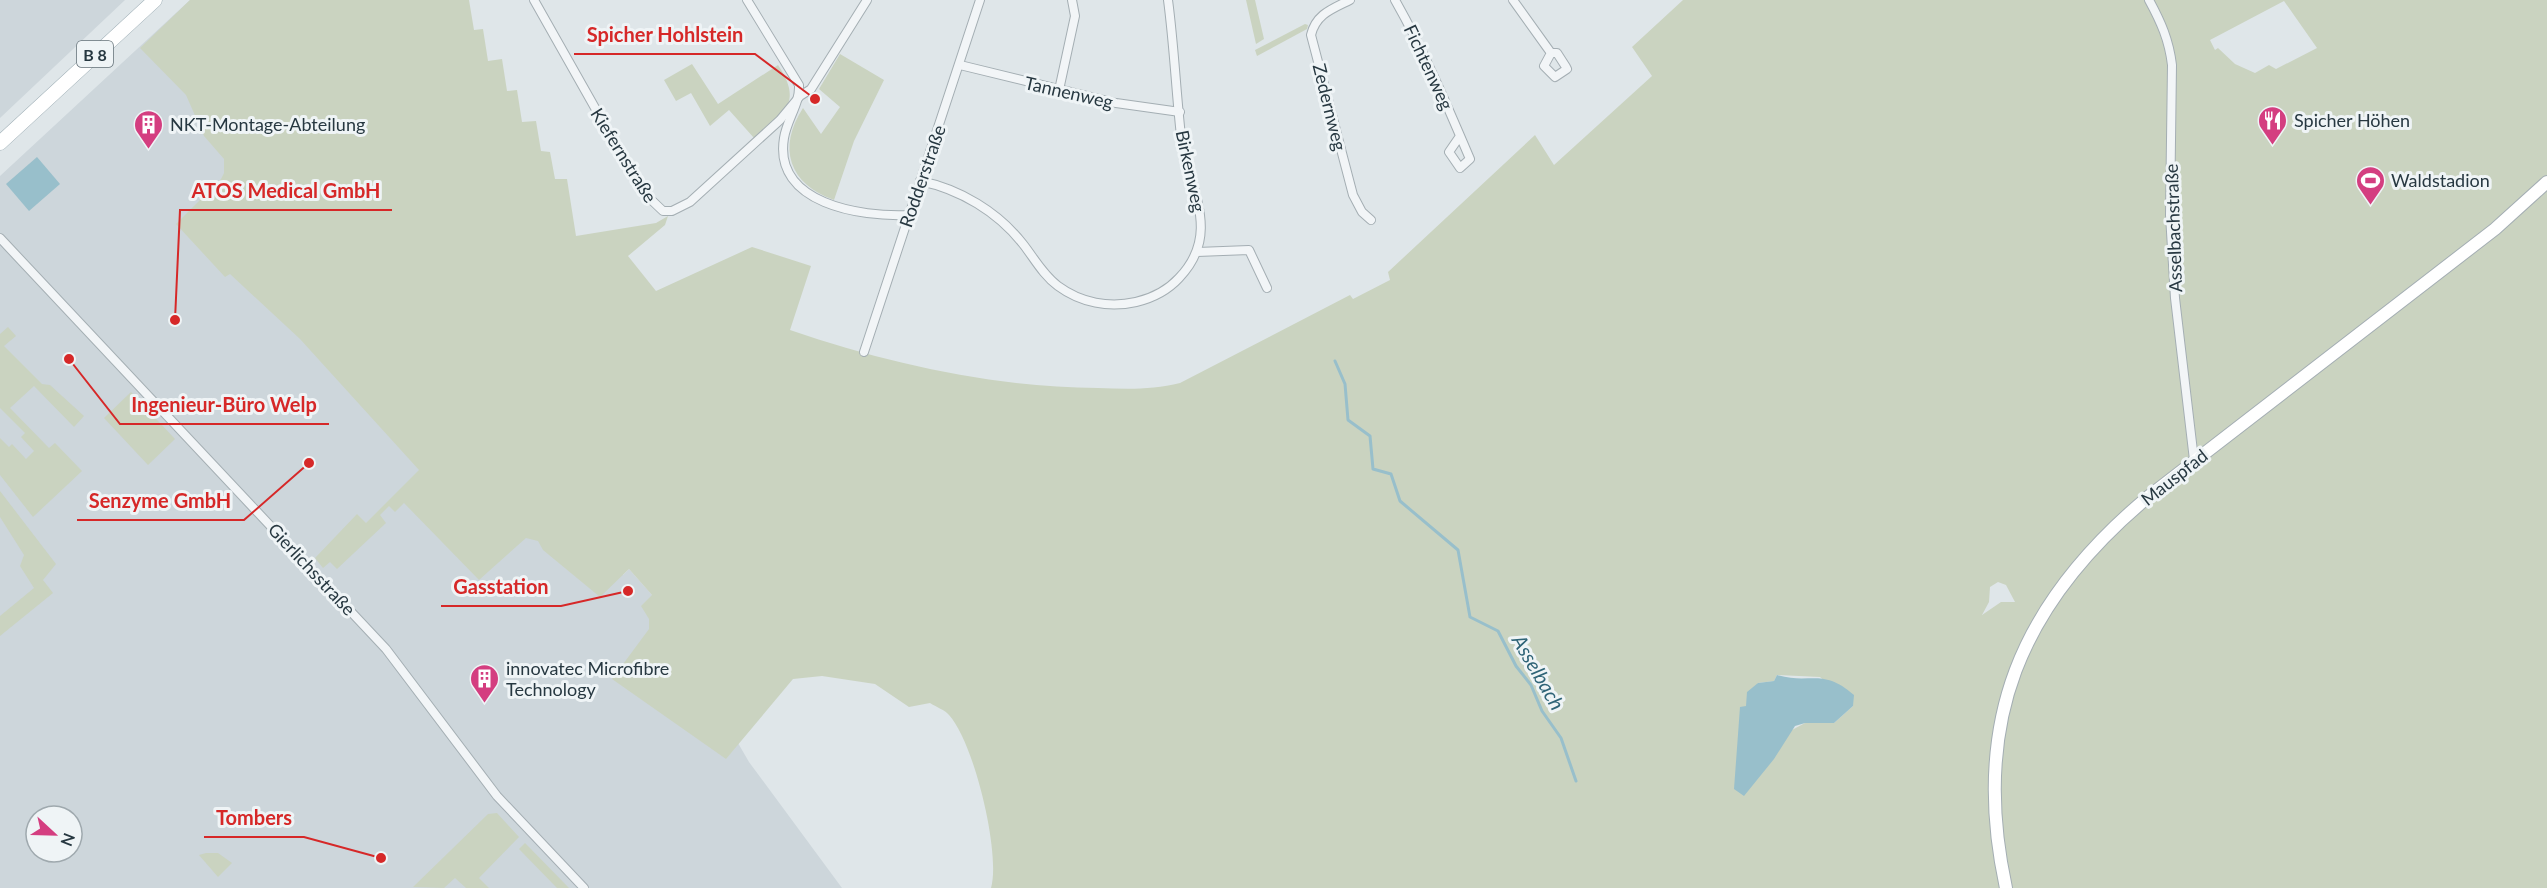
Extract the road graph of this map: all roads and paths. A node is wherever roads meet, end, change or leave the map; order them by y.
1 (154, 0) edge
2 (534, 0) edge
3 (747, 0) edge
4 (867, 0) edge
5 (980, 0) edge
6 (1072, 0) edge
7 (1168, 0) edge
8 (1395, 0) edge
9 (1513, 0) edge
10 (2149, 0) edge
11 (1345, 1) edge
12 (1551, 52) dead end
13 (960, 65) junction
14 (1059, 90) junction
15 (800, 96) junction
16 (1180, 112) junction
17 (1460, 136) dead end
18 (0, 143) edge
19 (920, 181) junction
20 (2547, 182) edge
21 (908, 215) junction
22 (1371, 220) dead end
23 (0, 238) edge
24 (1197, 252) junction
25 (1267, 288) dead end
26 (864, 352) dead end
27 (2194, 460) junction
28 (584, 888) edge
29 (2007, 888) edge

1 - 18 main road, B 8
2 - 15 street, Kiefernstraße
3 - 15 street
4 - 15 street
5 - 13 street, Rodderstraße
6 - 14 street
7 - 16 street, Birkenweg
8 - 17 street, Fichtenweg
9 - 12 street
10 - 27 street, Asselbachstraße
11 - 22 street, Zedernweg
13 - 14 street, Tannenweg
13 - 19 street, Rodderstraße
14 - 16 street, Tannenweg
15 - 21 street
16 - 24 street, Birkenweg
19 - 21 street, Rodderstraße
19 - 24 street, Birkenweg
20 - 27 street, Mauspfad
21 - 26 street, Rodderstraße
23 - 28 street, Gierlichsstraße
24 - 25 street
27 - 29 street, Mauspfad

